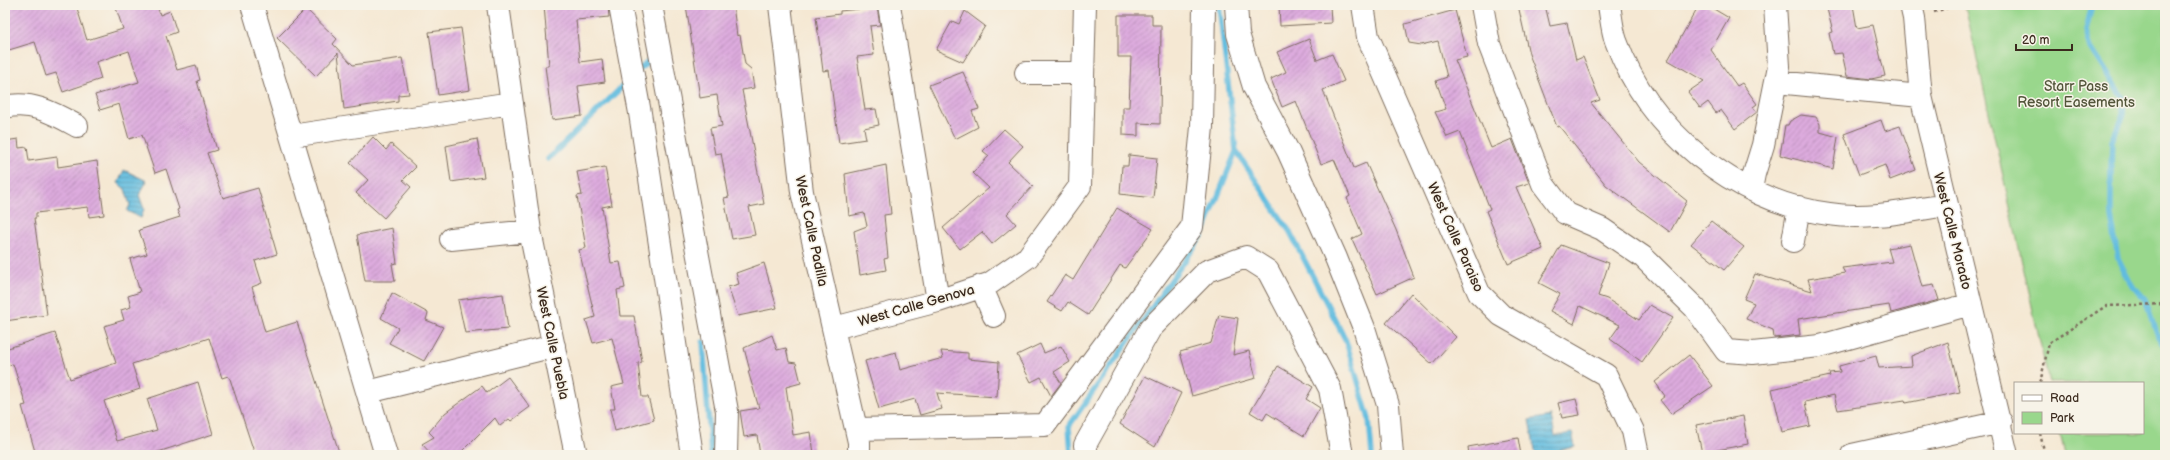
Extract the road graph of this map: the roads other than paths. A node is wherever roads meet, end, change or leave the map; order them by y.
1 (252, 5) edge
2 (498, 5) edge
3 (620, 5) edge
4 (651, 5) edge
5 (780, 5) edge
6 (889, 5) edge
7 (1085, 5) edge
8 (1204, 5) edge
9 (1236, 5) edge
10 (1363, 5) edge
11 (1482, 5) edge
12 (1609, 5) edge
13 (1775, 5) edge
14 (1913, 12) edge
15 (1026, 73) dead end
16 (1083, 73) junction
17 (1776, 82) junction
18 (1921, 96) junction
19 (512, 103) junction
20 (5, 107) edge
21 (77, 126) dead end
22 (291, 136) junction
23 (1751, 189) junction
24 (1946, 205) junction
25 (1799, 207) junction
26 (530, 231) junction
27 (451, 239) dead end
28 (1793, 241) dead end
29 (981, 286) junction
30 (938, 302) junction
31 (1971, 304) junction
32 (994, 316) dead end
33 (834, 328) junction
34 (554, 346) junction
35 (368, 392) junction
36 (2001, 422) junction
37 (856, 429) junction
38 (386, 455) edge
39 (576, 455) edge
40 (692, 455) edge
41 (726, 455) edge
42 (859, 455) edge
43 (1087, 455) edge
44 (1342, 455) edge
45 (1392, 455) edge
46 (1638, 455) edge
47 (1852, 455) edge
48 (2007, 455) edge

1 - 22 street
2 - 19 street, West Calle Puebla
3 - 40 street
4 - 41 street
5 - 33 street, West Calle Padilla
6 - 30 street
7 - 16 street, West Calle Genova
8 - 37 street
9 - 45 street
10 - 46 street, West Calle Paraiso
11 - 31 street
12 - 23 street
13 - 17 street
14 - 18 street, West Calle Morado
15 - 16 street
16 - 29 street, West Calle Genova
17 - 18 street
17 - 23 street
18 - 24 street, West Calle Morado
19 - 22 street
19 - 26 street, West Calle Puebla
20 - 21 street
22 - 35 street
23 - 25 street
24 - 25 street
24 - 31 street, West Calle Morado
25 - 28 street
26 - 27 street
26 - 34 street, West Calle Puebla
29 - 30 street, West Calle Genova
29 - 32 street
30 - 33 street, West Calle Genova
31 - 36 street, West Calle Morado
33 - 37 street, West Calle Padilla
34 - 35 street
34 - 39 street, West Calle Puebla
35 - 38 street
36 - 47 street
36 - 48 street, West Calle Morado
37 - 42 street, West Calle Padilla
43 - 44 street

